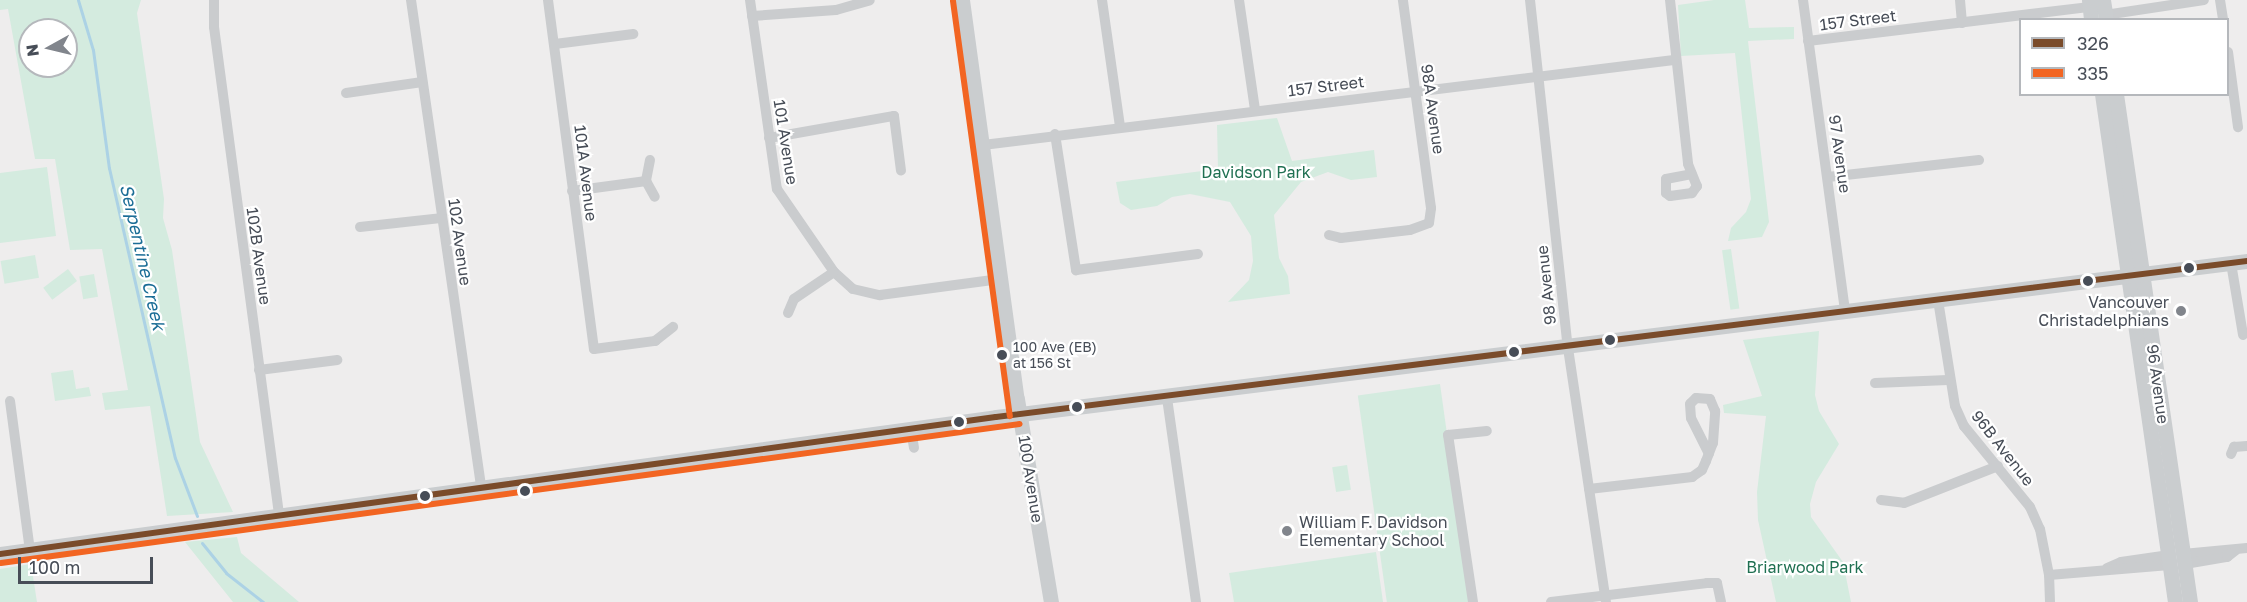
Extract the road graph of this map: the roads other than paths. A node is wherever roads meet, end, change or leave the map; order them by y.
1 (214, 0) edge
2 (411, 0) edge
3 (549, 0) edge
4 (750, 0) edge
5 (870, 0) edge
6 (962, 0) edge
7 (1102, 0) edge
8 (1239, 0) edge
9 (1403, 0) edge
10 (1530, 0) edge
11 (1670, 0) edge
12 (1803, 0) edge
13 (1959, 0) edge
14 (2204, 0) edge
15 (2220, 0) edge
16 (2097, 9) edge
17 (752, 16) junction
18 (2223, 18) edge
19 (1962, 23) junction
20 (633, 34) dead end
21 (1808, 41) junction
22 (555, 44) junction
23 (1674, 60) junction
24 (2229, 60) edge
25 (1540, 76) junction
26 (422, 82) junction
27 (1414, 91) junction
28 (346, 93) dead end
29 (2102, 96) edge
30 (2116, 96) edge
31 (1255, 110) junction
32 (1120, 126) junction
33 (2238, 127) dead end
34 (1055, 134) junction
35 (769, 138) junction
36 (982, 146) junction
37 (650, 160) dead end
38 (1979, 160) dead end
39 (901, 171) dead end
40 (1692, 174) dead end
41 (1828, 177) junction
42 (646, 181) junction
43 (572, 190) junction
44 (655, 197) dead end
45 (441, 218) junction
46 (360, 227) dead end
47 (1329, 235) dead end
48 (1198, 254) dead end
49 (2247, 261) edge
50 (2231, 263) junction
51 (834, 272) junction
52 (2135, 275) junction
53 (1000, 279) junction
54 (1938, 300) junction
55 (1845, 312) junction
56 (788, 313) dead end
57 (673, 327) dead end
58 (2243, 335) dead end
59 (1568, 348) junction
60 (337, 360) dead end
61 (260, 370) junction
62 (1948, 380) junction
63 (1875, 383) dead end
64 (1167, 398) junction
65 (10, 401) dead end
66 (1019, 415) junction
67 (911, 429) junction
68 (1487, 431) dead end
69 (2247, 446) edge
70 (914, 448) dead end
71 (1709, 454) junction
72 (2231, 454) dead end
73 (1998, 466) junction
74 (481, 488) junction
75 (1589, 489) junction
76 (1881, 500) dead end
77 (279, 515) junction
78 (2242, 549) edge
79 (30, 550) junction
80 (0, 554) edge
81 (2178, 562) junction
82 (2049, 575) junction
83 (1606, 598) edge
84 (1051, 602) edge
85 (1196, 602) edge
86 (1473, 602) edge
87 (1551, 602) edge
88 (1721, 602) edge
89 (2050, 602) edge
90 (2175, 602) edge
91 (2190, 602) edge

1 - 61 street, 102B Avenue
2 - 26 street, 102 Avenue
3 - 22 street, 101A Avenue
4 - 17 street, 101 Avenue
5 - 17 street
6 - 36 main road, 100 Avenue
7 - 32 street
8 - 31 street
9 - 27 street, 98A Avenue
10 - 25 street, 98 Avenue
11 - 23 street
12 - 21 street, 97 Avenue
13 - 19 street
14 - 16 street, 157 Street
15 - 18 street
16 - 19 street, 157 Street
17 - 35 street, 101 Avenue
19 - 21 street, 157 Street
20 - 22 street
21 - 41 street, 97 Avenue
22 - 43 street, 101A Avenue
23 - 25 street, 157 Street
23 - 40 street
24 - 33 street
25 - 27 street, 157 Street
25 - 59 street, 98 Avenue
26 - 28 street
26 - 45 street, 102 Avenue
27 - 31 street, 157 Street
27 - 47 street, 98A Avenue
29 - 52 main road, 96 Avenue
30 - 52 main road, 96 Avenue
31 - 32 street, 157 Street
32 - 34 street, 157 Street
34 - 36 street, 157 Street
34 - 48 street
35 - 39 street
35 - 51 street, 101 Avenue
36 - 53 main road, 100 Avenue
37 - 42 street
38 - 41 street
41 - 55 street, 97 Avenue
42 - 43 street
42 - 44 street
43 - 57 street, 101A Avenue
45 - 46 street
45 - 74 street, 102 Avenue
49 - 50 main road
50 - 52 main road
50 - 58 street
51 - 53 street, 101 Avenue
51 - 56 street
52 - 54 main road
52 - 81 main road, 96 Avenue
53 - 66 main road, 100 Avenue
54 - 55 main road
54 - 62 street, 96B Avenue
55 - 59 main road
59 - 64 main road
59 - 75 street, 98 Avenue
60 - 61 street
61 - 77 street, 102B Avenue
62 - 63 street
62 - 73 street, 96B Avenue
64 - 66 main road
64 - 85 street
65 - 79 street
66 - 67 main road
66 - 84 main road, 100 Avenue
67 - 70 street
67 - 74 main road
68 - 86 street
69 - 72 street
71 - 71 street
71 - 75 street
73 - 76 street
73 - 82 street, 96B Avenue
74 - 77 main road
75 - 83 street, 98 Avenue
77 - 79 main road
78 - 81 street
79 - 80 main road
81 - 82 street
81 - 90 main road, 96 Avenue
81 - 91 main road, 96 Avenue
82 - 89 street, 96B Avenue
83 - 87 street
83 - 88 street

